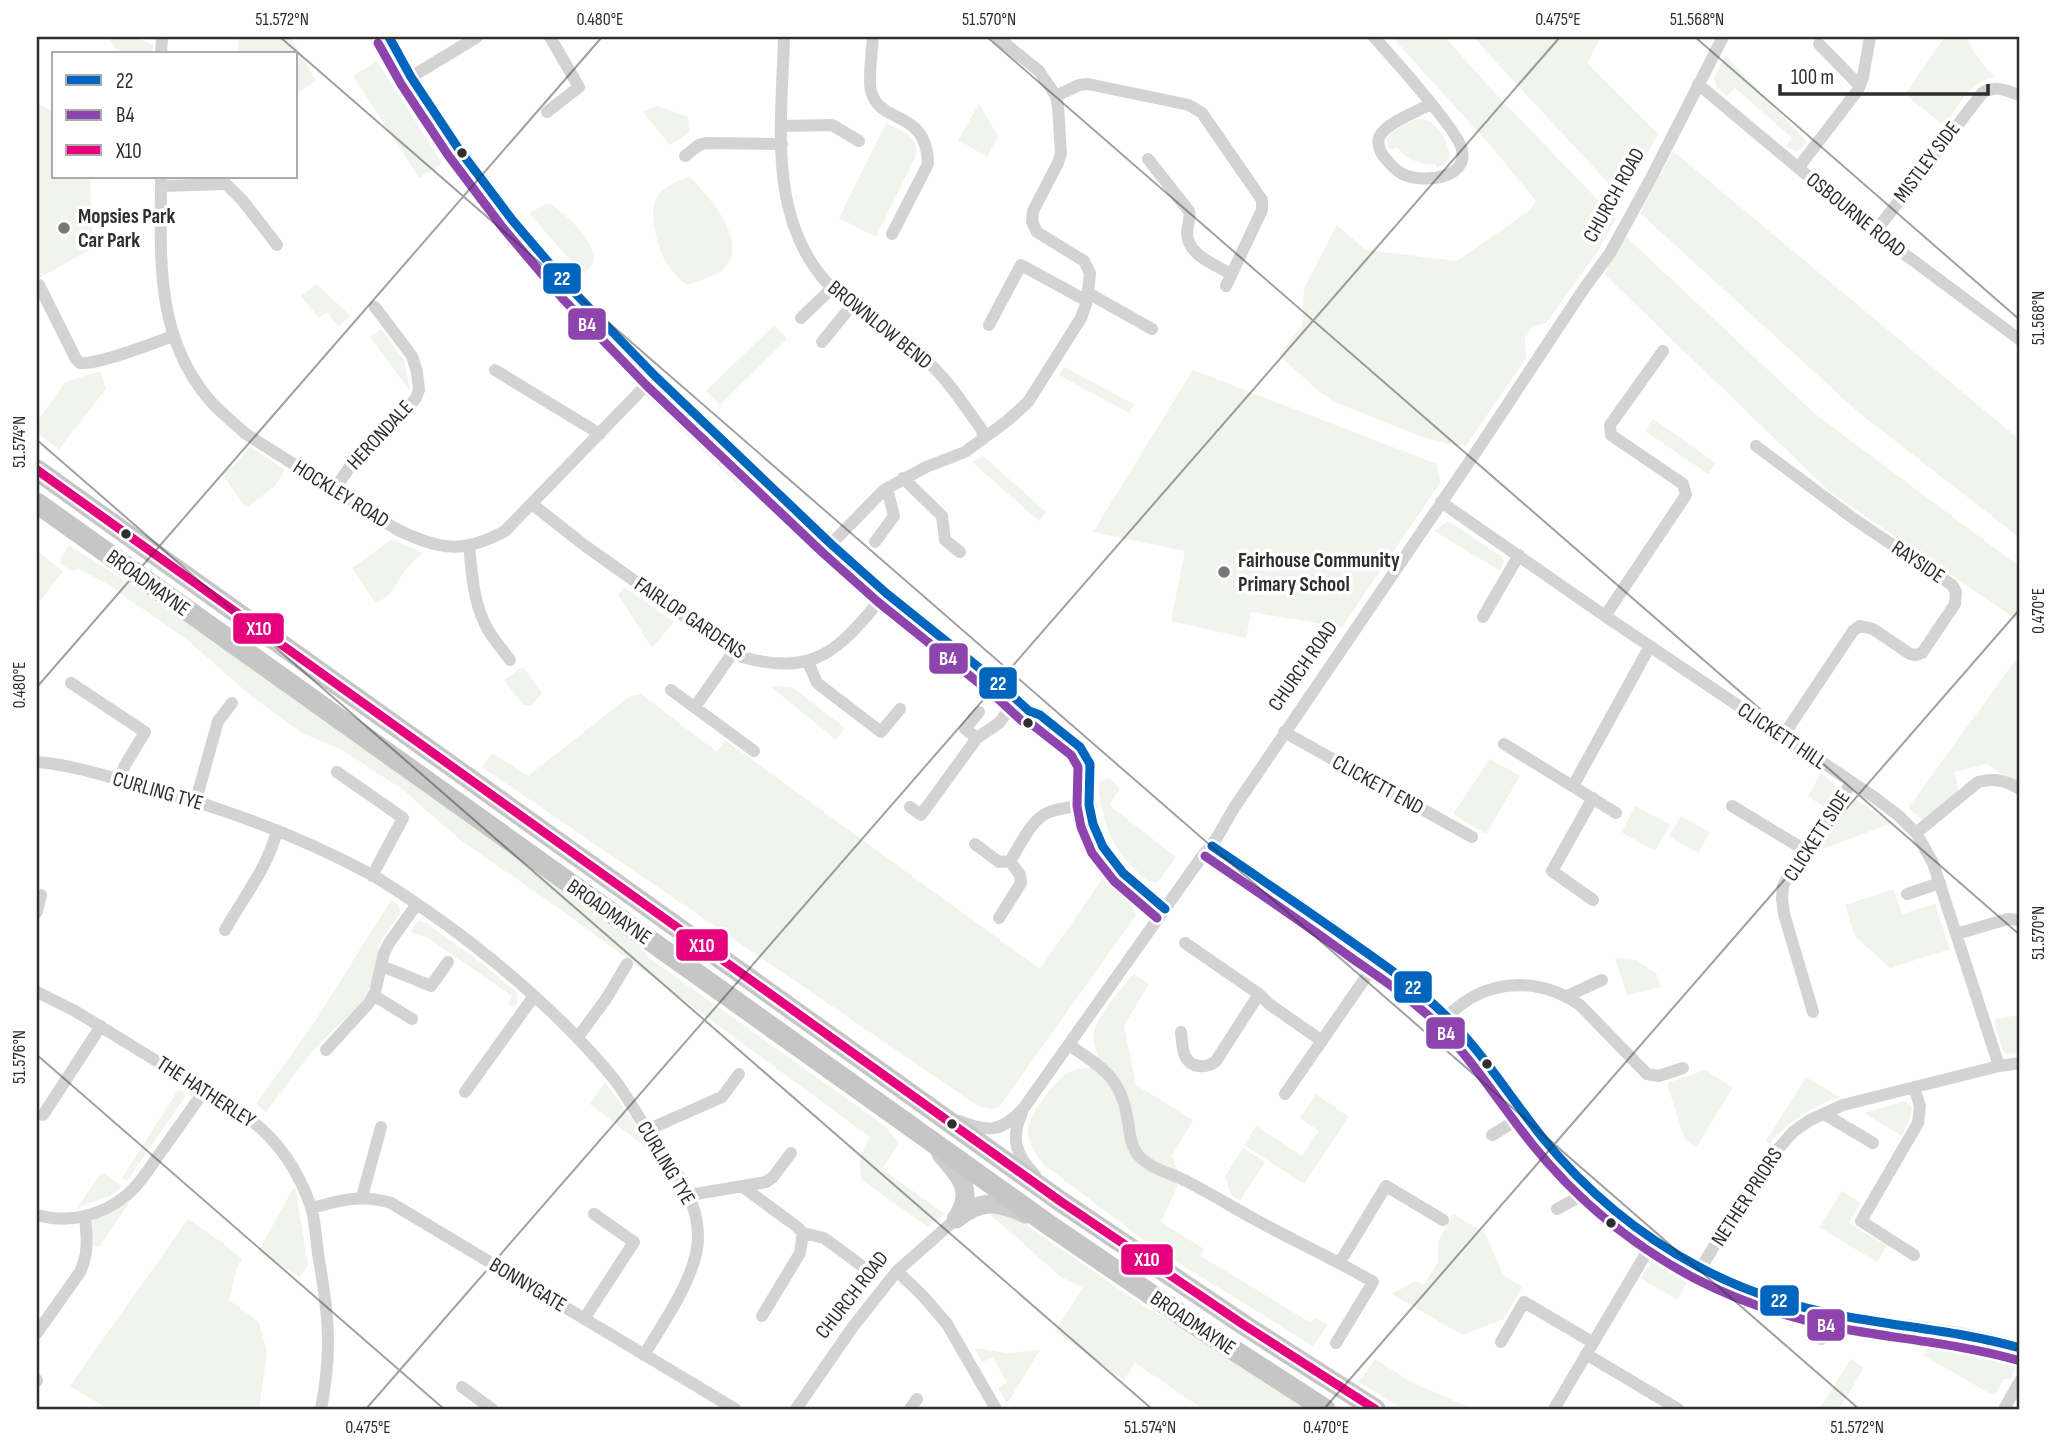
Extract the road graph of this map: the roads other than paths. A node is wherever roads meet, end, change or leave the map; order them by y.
1 (388, 37) edge
2 (477, 37) edge
3 (550, 37) edge
4 (784, 37) edge
5 (873, 37) edge
6 (997, 37) edge
7 (1374, 37) edge
8 (1723, 37) edge
9 (1870, 37) edge
10 (1819, 44) dead end
11 (411, 77) junction
12 (1698, 84) junction
13 (1860, 86) junction
14 (2020, 95) edge
15 (1056, 96) junction
16 (1431, 104) junction
17 (547, 112) dead end
18 (782, 126) junction
19 (859, 141) dead end
20 (782, 144) junction
21 (685, 156) dead end
22 (1148, 159) dead end
23 (1798, 168) junction
24 (226, 180) edge
25 (161, 181) edge
26 (1874, 232) junction
27 (892, 234) dead end
28 (277, 245) dead end
29 (39, 285) dead end
30 (832, 288) junction
31 (1087, 297) junction
32 (852, 305) junction
33 (375, 306) dead end
34 (801, 318) dead end
35 (989, 325) dead end
36 (1152, 329) dead end
37 (173, 336) junction
38 (2020, 340) edge
39 (822, 342) dead end
40 (1663, 351) dead end
41 (495, 370) dead end
42 (655, 376) junction
43 (600, 433) junction
44 (983, 439) junction
45 (1756, 446) dead end
46 (37, 470) edge
47 (903, 478) junction
48 (887, 488) junction
49 (334, 490) junction
50 (1441, 502) junction
51 (37, 503) edge
52 (532, 505) junction
53 (875, 542) dead end
54 (831, 544) junction
55 (469, 545) junction
56 (960, 552) dead end
57 (1519, 555) junction
58 (886, 593) junction
59 (1605, 616) junction
60 (1483, 617) dead end
61 (1650, 646) junction
62 (734, 652) junction
63 (510, 660) dead end
64 (808, 662) junction
65 (71, 683) dead end
66 (671, 690) dead end
67 (232, 703) dead end
68 (695, 708) junction
69 (900, 709) dead end
70 (979, 712) dead end
71 (1284, 732) junction
72 (1783, 736) junction
73 (977, 738) junction
74 (1504, 744) dead end
75 (754, 751) dead end
76 (37, 762) edge
77 (1090, 764) dead end
78 (337, 772) dead end
79 (119, 780) junction
80 (1852, 782) junction
81 (1573, 786) junction
82 (2020, 789) edge
83 (1593, 798) junction
84 (196, 800) junction
85 (1089, 805) junction
86 (1732, 806) dead end
87 (910, 807) dead end
88 (1616, 813) dead end
89 (277, 830) junction
90 (1916, 833) junction
91 (1472, 837) dead end
92 (975, 844) dead end
93 (1212, 846) junction
94 (1805, 850) junction
95 (1010, 861) junction
96 (372, 876) junction
97 (1940, 883) junction
98 (1907, 894) dead end
99 (41, 895) dead end
100 (1593, 900) dead end
101 (417, 904) junction
102 (1165, 909) junction
103 (37, 912) edge
104 (999, 918) dead end
105 (2020, 920) edge
106 (225, 930) dead end
107 (1956, 934) junction
108 (1185, 943) dead end
109 (1377, 961) junction
110 (448, 962) dead end
111 (627, 964) dead end
112 (382, 966) junction
113 (1602, 980) dead end
114 (37, 992) edge
115 (1259, 994) junction
116 (373, 995) junction
117 (534, 996) junction
118 (1567, 996) junction
119 (1813, 1012) dead end
120 (1447, 1017) junction
121 (412, 1018) dead end
122 (101, 1026) junction
123 (1181, 1032) dead end
124 (578, 1037) junction
125 (1322, 1041) junction
126 (1069, 1045) junction
127 (326, 1050) dead end
128 (2020, 1063) edge
129 (1999, 1066) junction
130 (1683, 1068) dead end
131 (739, 1074) dead end
132 (1914, 1087) junction
133 (205, 1090) junction
134 (465, 1092) dead end
135 (1285, 1094) dead end
136 (926, 1106) junction
137 (1023, 1109) junction
138 (1824, 1114) junction
139 (43, 1115) dead end
140 (1525, 1115) junction
141 (381, 1127) dead end
142 (647, 1130) junction
143 (1492, 1135) dead end
144 (930, 1141) junction
145 (1873, 1143) dead end
146 (791, 1153) dead end
147 (743, 1187) junction
148 (1591, 1190) junction
149 (690, 1195) junction
150 (362, 1197) junction
151 (1060, 1201) junction
152 (312, 1209) junction
153 (1557, 1209) dead end
154 (594, 1214) dead end
155 (37, 1215) edge
156 (85, 1217) junction
157 (956, 1219) junction
158 (1443, 1220) dead end
159 (1049, 1225) junction
160 (803, 1233) junction
161 (1654, 1240) junction
162 (1914, 1255) dead end
163 (1339, 1262) junction
164 (862, 1266) dead end
165 (1702, 1268) junction
166 (897, 1270) junction
167 (1831, 1313) junction
168 (762, 1316) dead end
169 (584, 1319) junction
170 (37, 1333) edge
171 (1821, 1339) dead end
172 (1501, 1342) dead end
173 (1336, 1343) dead end
174 (1589, 1348) junction
175 (2020, 1348) edge
176 (644, 1355) junction
177 (2020, 1381) edge
178 (461, 1387) dead end
179 (321, 1409) edge
180 (492, 1409) edge
181 (735, 1409) edge
182 (796, 1409) edge
183 (996, 1409) edge
184 (1325, 1409) edge
185 (1375, 1409) edge
186 (1554, 1409) edge
187 (1678, 1409) edge
188 (2004, 1409) edge

1 - 11 street
2 - 11 street
3 - 17 street
4 - 18 street, BROWNLOW BEND
5 - 27 street
6 - 15 street
7 - 16 street
8 - 12 street, CHURCH ROAD
9 - 13 street
10 - 13 street
11 - 42 street
12 - 23 street, OSBOURNE ROAD
12 - 50 street, CHURCH ROAD
13 - 23 street
14 - 26 street, MISTLEY SIDE
15 - 22 street
15 - 31 street
16 - 16 street
18 - 19 street
18 - 20 street, BROWNLOW BEND
20 - 21 street
20 - 30 street, BROWNLOW BEND
23 - 26 street, OSBOURNE ROAD
24 - 25 street
24 - 28 street
25 - 37 street, HOCKLEY ROAD
26 - 38 street, OSBOURNE ROAD
29 - 37 street
30 - 32 street, BROWNLOW BEND
30 - 34 street
31 - 35 street
31 - 36 street
31 - 44 street
32 - 39 street
32 - 44 street, BROWNLOW BEND
33 - 49 street, HERONDALE
37 - 49 street, HOCKLEY ROAD
40 - 59 street
41 - 43 street
42 - 43 street, HOCKLEY ROAD
42 - 54 street
43 - 52 street, HOCKLEY ROAD
44 - 47 street
45 - 72 street, RAYSIDE
46 - 136 main road, BROADMAYNE
47 - 48 street
47 - 56 street
48 - 53 street
48 - 54 street
49 - 55 street, HOCKLEY ROAD
50 - 57 street, CLICKETT HILL
50 - 71 street, CHURCH ROAD
51 - 144 main road, BROADMAYNE
52 - 55 street, HOCKLEY ROAD
52 - 62 street, FAIRLOP GARDENS
54 - 58 street
55 - 63 street
57 - 59 street, CLICKETT HILL
57 - 60 street
58 - 64 street, FAIRLOP GARDENS
58 - 73 street
59 - 61 street, CLICKETT HILL
61 - 72 street, CLICKETT HILL
61 - 81 street
62 - 64 street, FAIRLOP GARDENS
62 - 68 street
64 - 69 street
65 - 79 street
66 - 68 street
67 - 84 street
68 - 75 street
70 - 73 street
71 - 91 street, CLICKETT END
71 - 93 street, CHURCH ROAD
72 - 80 street, CLICKETT HILL
73 - 87 street
74 - 81 street
76 - 79 street, CURLING TYE
77 - 85 street
78 - 96 street
79 - 84 street, CURLING TYE
80 - 90 street, CLICKETT HILL
80 - 94 street, CLICKETT SIDE
81 - 83 street
82 - 90 street
83 - 88 street
83 - 100 street
84 - 89 street, CURLING TYE
85 - 95 street
85 - 102 street
86 - 94 street
89 - 96 street, CURLING TYE
89 - 106 street
90 - 97 street, CLICKETT HILL
92 - 95 street
93 - 102 street, CHURCH ROAD
93 - 109 street
94 - 119 street, CLICKETT SIDE
95 - 104 street
96 - 101 street, CURLING TYE
97 - 98 street
97 - 107 street, CLICKETT HILL
99 - 103 street
101 - 112 street
101 - 117 street, CURLING TYE
102 - 126 street, CHURCH ROAD
105 - 107 street
107 - 129 street, CLICKETT HILL
108 - 115 street
109 - 120 street
109 - 125 street
110 - 112 street
111 - 124 street
112 - 116 street
113 - 118 street
114 - 122 street, THE HATHERLEY
115 - 123 street
115 - 125 street
116 - 121 street
116 - 127 street
117 - 124 street, CURLING TYE
117 - 134 street
118 - 120 street
118 - 130 street
120 - 140 street
122 - 133 street, THE HATHERLEY
122 - 139 street
124 - 142 street, CURLING TYE
125 - 135 street
126 - 137 street, CHURCH ROAD
126 - 163 street
128 - 129 street, NETHER PRIORS
129 - 132 street, NETHER PRIORS
131 - 142 street
132 - 138 street, NETHER PRIORS
132 - 162 street
133 - 152 street, THE HATHERLEY
133 - 156 street
136 - 137 street, CHURCH ROAD
136 - 151 main road, BROADMAYNE
137 - 151 street
138 - 145 street
138 - 165 street, NETHER PRIORS
140 - 143 street
140 - 148 street
141 - 150 street
142 - 149 street, CURLING TYE
144 - 157 street
144 - 159 main road, BROADMAYNE
146 - 147 street
147 - 149 street
147 - 160 street
148 - 153 street
148 - 161 street
149 - 176 street, CURLING TYE
150 - 152 street, BONNYGATE
150 - 169 street, BONNYGATE
151 - 185 main road, BROADMAYNE
152 - 179 street, THE HATHERLEY
154 - 169 street
155 - 156 street
156 - 170 street
157 - 159 street, CHURCH ROAD
157 - 166 street, CHURCH ROAD
158 - 163 street
159 - 184 main road, BROADMAYNE
160 - 164 street
160 - 168 street
161 - 165 street
161 - 174 street
163 - 173 street
165 - 167 street
166 - 182 street, CHURCH ROAD
166 - 183 street
167 - 171 street
167 - 175 street
169 - 176 street, BONNYGATE
172 - 174 street
174 - 186 street
174 - 187 street
176 - 181 street, BONNYGATE
177 - 188 street
178 - 180 street

